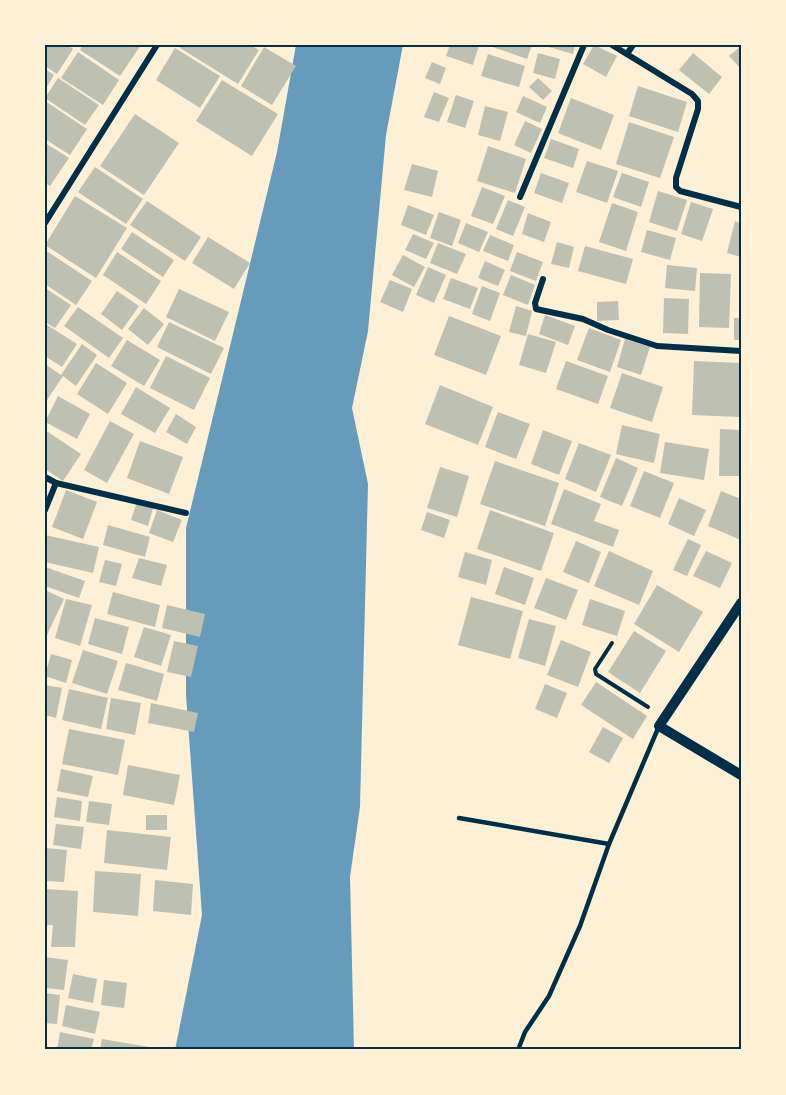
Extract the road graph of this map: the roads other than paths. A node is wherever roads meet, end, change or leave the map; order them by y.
1 (157, 45) edge
2 (584, 45) edge
3 (612, 45) edge
4 (633, 45) edge
5 (627, 54) junction
6 (520, 197) dead end
7 (741, 207) edge
8 (45, 223) edge
9 (543, 279) dead end
10 (741, 351) edge
11 (45, 477) edge
12 (56, 483) junction
13 (45, 510) edge
14 (186, 513) dead end
15 (741, 603) edge
16 (662, 722) junction
17 (741, 775) edge
18 (459, 818) dead end
19 (609, 844) junction
20 (518, 1050) edge

1 - 8 street
2 - 6 street
3 - 5 street
4 - 5 street
5 - 7 street
9 - 10 street
11 - 12 street
12 - 13 street
12 - 14 street
15 - 16 street
16 - 17 street
16 - 19 lane
18 - 19 lane
19 - 20 lane

